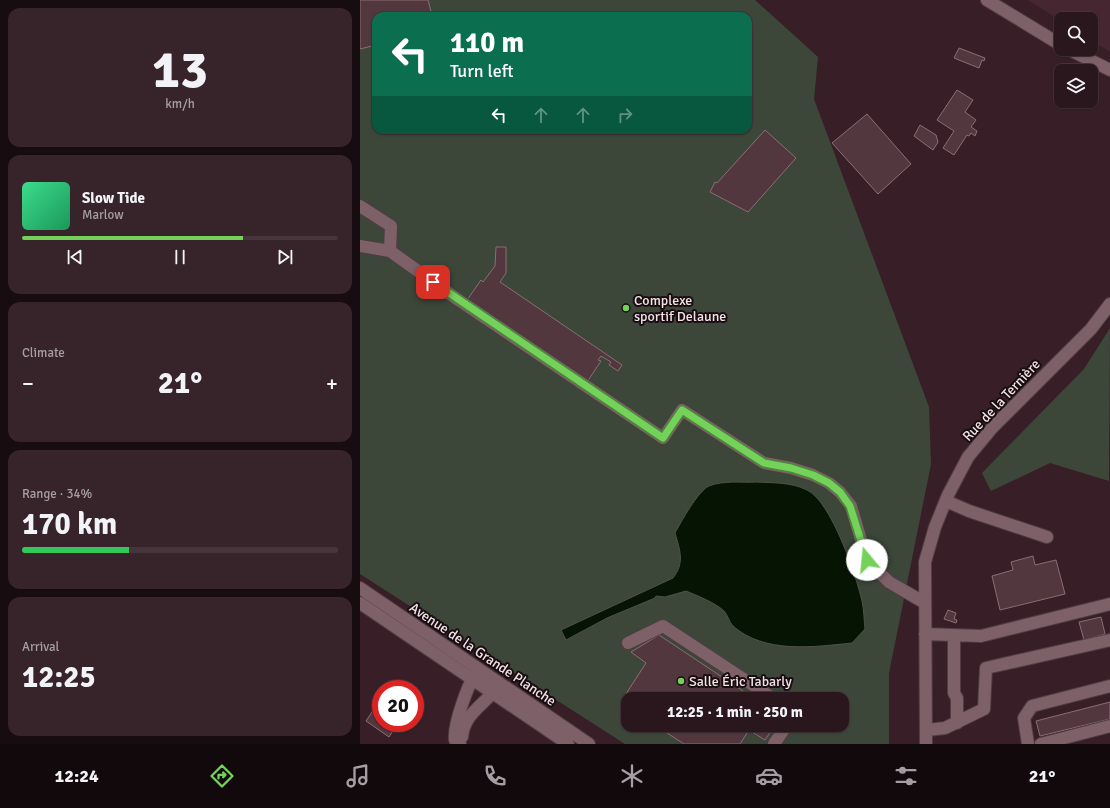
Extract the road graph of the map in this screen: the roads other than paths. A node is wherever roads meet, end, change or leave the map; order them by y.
1 (987, 0) edge
2 (1054, 41) edge
3 (1082, 56) edge
4 (1110, 70) edge
5 (360, 206) edge
6 (364, 249) edge
7 (390, 251) junction
8 (1110, 304) edge
9 (946, 501) junction
10 (1047, 537) dead end
11 (360, 588) edge
12 (360, 603) edge
13 (926, 603) junction
14 (1110, 604) edge
15 (924, 634) junction
16 (954, 636) junction
17 (1110, 640) edge
18 (628, 643) dead end
19 (475, 674) junction
20 (1110, 686) edge
21 (496, 689) junction
22 (763, 692) edge
23 (957, 723) junction
24 (1110, 726) edge
25 (928, 730) junction
26 (782, 732) edge
27 (460, 744) edge
28 (568, 744) edge
29 (588, 744) edge
30 (774, 744) edge
31 (926, 744) edge
32 (1028, 744) edge
33 (1041, 744) edge

1 - 2 street
3 - 4 street
5 - 7 street
6 - 7 street
7 - 13 street
8 - 9 street, Rue de la Ternière
9 - 10 street
9 - 13 street, Rue de la Ternière
11 - 19 street, Avenue de la Grande Planche
12 - 19 street, Avenue de la Grande Planche
13 - 15 street, Rue de la Ternière
14 - 16 street
15 - 16 street
15 - 25 street, Rue de la Ternière
16 - 23 street
17 - 23 street
18 - 22 street
19 - 21 street, Avenue de la Grande Planche
19 - 27 street
20 - 32 street
21 - 27 street
21 - 28 street, Avenue de la Grande Planche
21 - 29 street, Avenue de la Grande Planche
23 - 25 street
24 - 33 street
25 - 31 street, Rue de la Ternière
26 - 30 street

